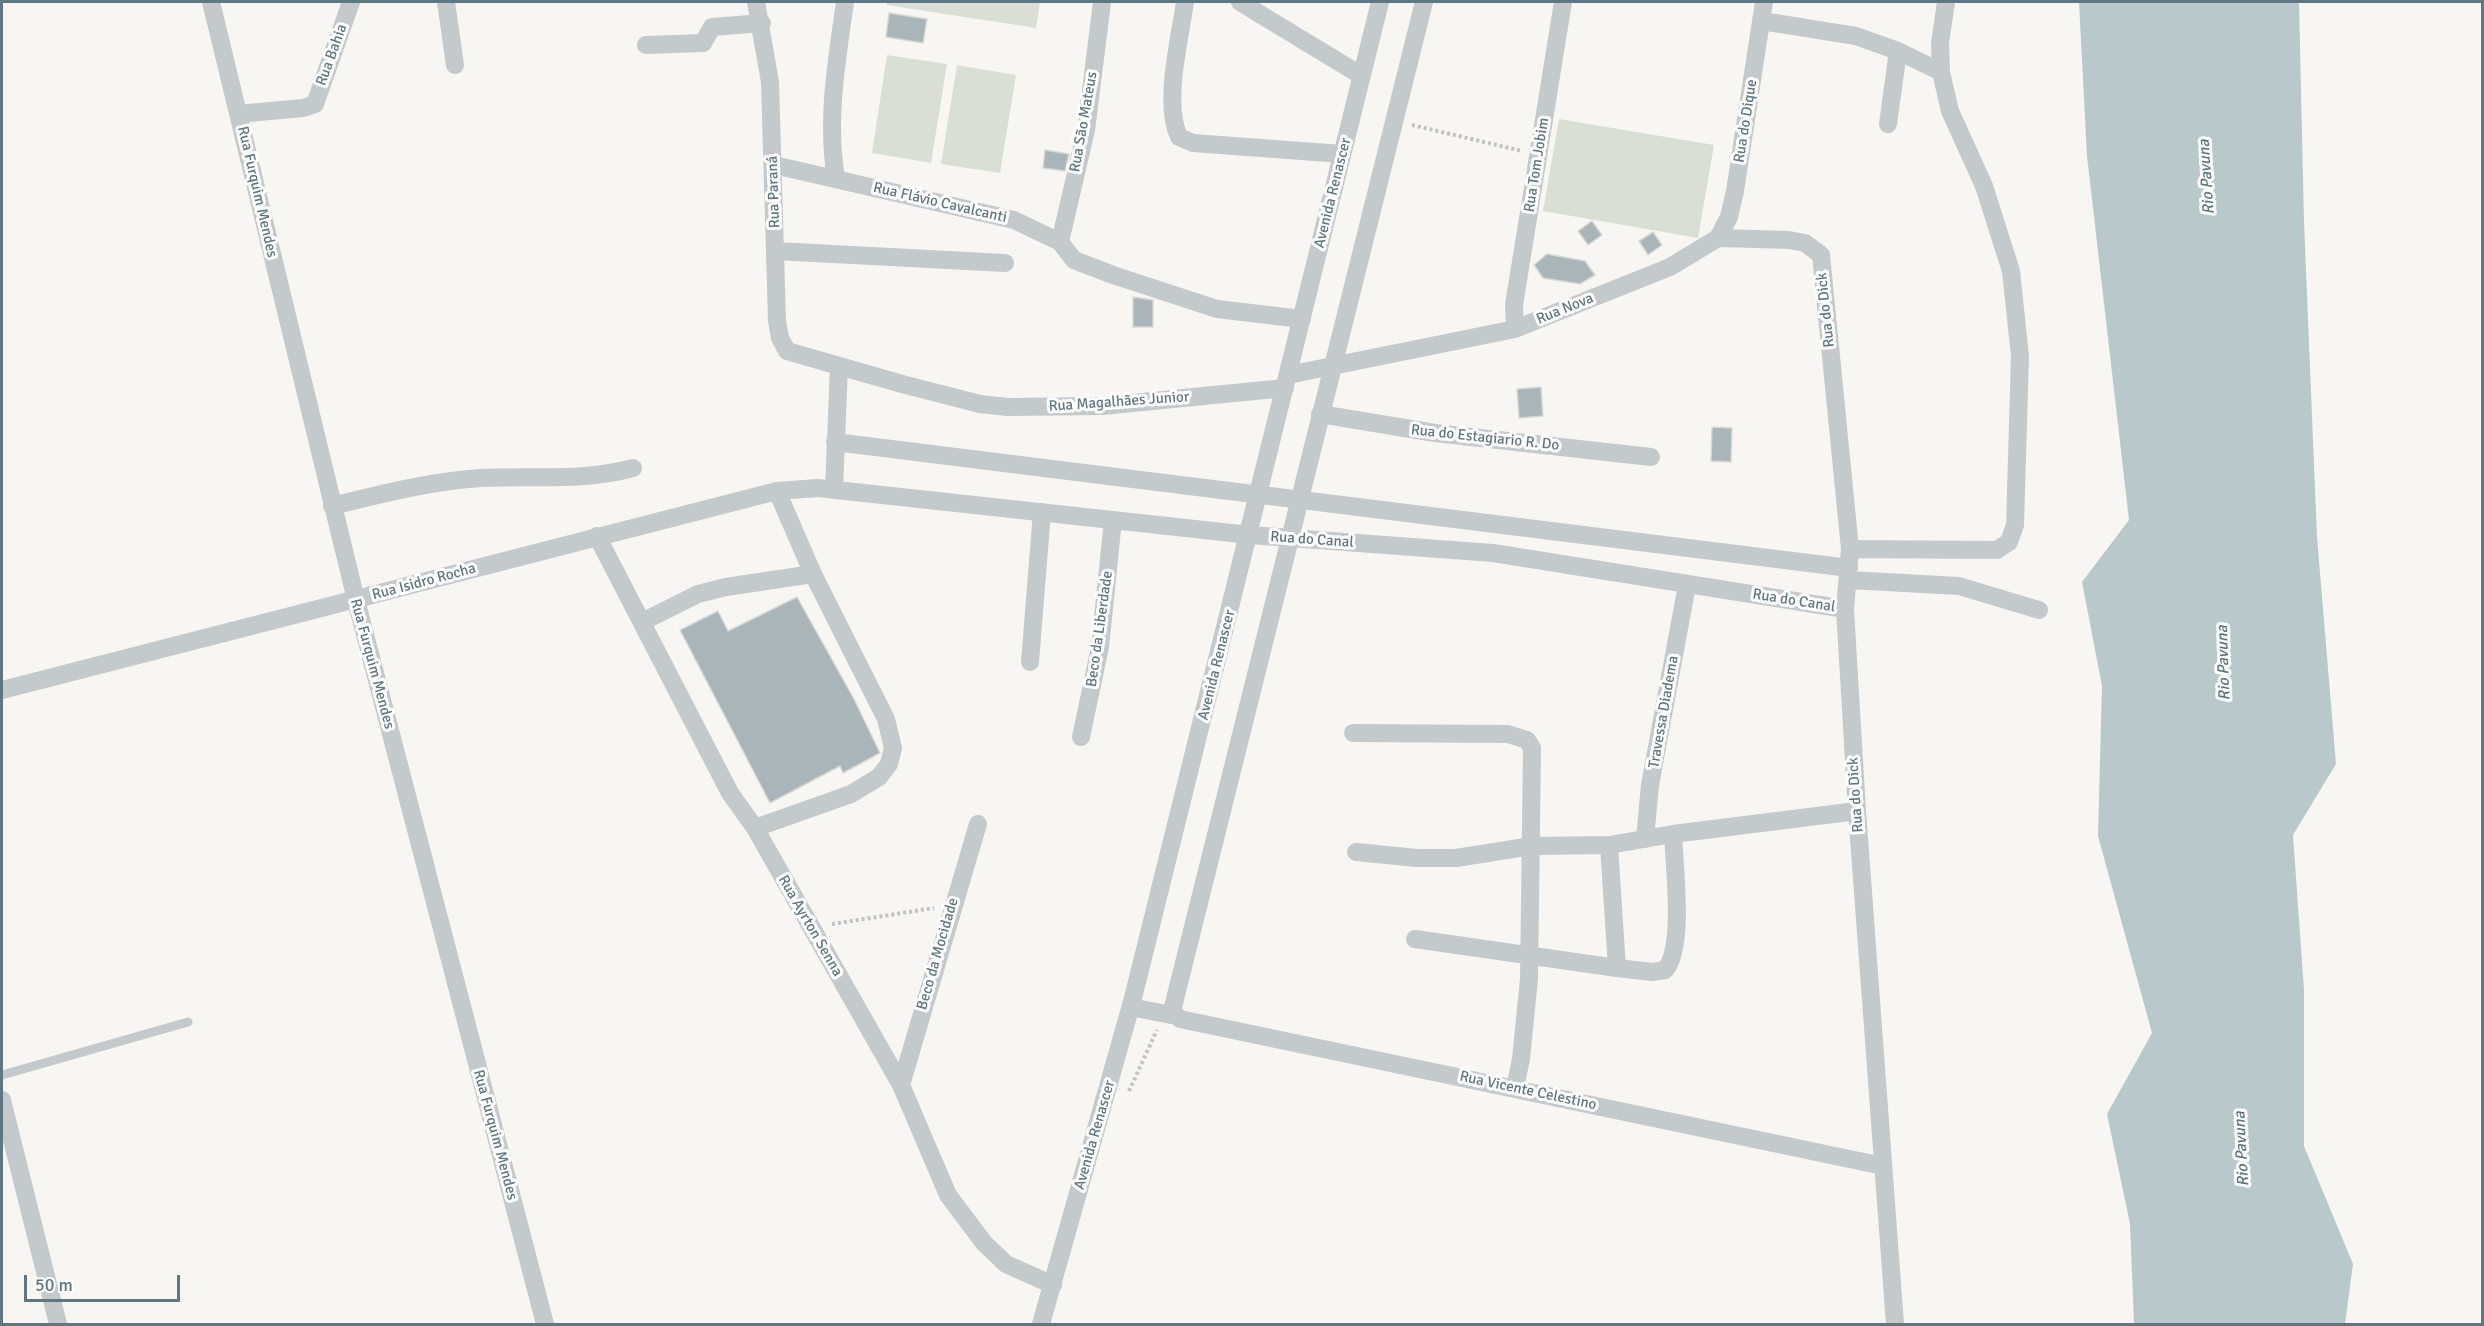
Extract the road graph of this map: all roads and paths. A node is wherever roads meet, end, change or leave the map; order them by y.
1 (211, 2) edge
2 (351, 2) edge
3 (446, 2) edge
4 (756, 2) edge
5 (845, 2) edge
6 (1102, 2) edge
7 (1185, 2) edge
8 (1240, 2) edge
9 (1380, 2) edge
10 (1424, 2) edge
11 (1563, 2) edge
12 (1764, 2) edge
13 (1946, 2) edge
14 (1762, 21) junction
15 (762, 23) junction
16 (646, 45) dead end
17 (1898, 51) junction
18 (455, 65) dead end
19 (1941, 72) junction
20 (1362, 76) junction
21 (238, 114) junction
22 (1394, 120) junction
23 (1888, 124) dead end
24 (1342, 154) junction
25 (1538, 154) junction
26 (774, 165) junction
27 (836, 178) junction
28 (1718, 238) junction
29 (1060, 242) junction
30 (776, 251) junction
31 (1005, 263) dead end
32 (1302, 319) junction
33 (1515, 329) junction
34 (815, 361) joint
35 (839, 366) junction
36 (1331, 368) junction
37 (1286, 382) junction
38 (1320, 414) junction
39 (835, 442) junction
40 (1651, 457) dead end
41 (633, 468) dead end
42 (834, 490) junction
43 (777, 491) junction
44 (1259, 494) junction
45 (1299, 500) junction
46 (332, 506) junction
47 (1042, 512) junction
48 (1113, 520) junction
49 (1250, 535) junction
50 (597, 536) junction
51 (1290, 539) junction
52 (1850, 549) junction
53 (813, 574) junction
54 (1849, 574) junction
55 (1687, 585) junction
56 (356, 600) junction
57 (1845, 609) junction
58 (2039, 610) dead end
59 (642, 622) junction
60 (1030, 662) dead end
61 (2, 690) edge
62 (1353, 734) dead end
63 (1081, 736) dead end
64 (1857, 811) junction
65 (978, 824) dead end
66 (755, 828) junction
67 (1672, 834) junction
68 (1645, 839) junction
69 (1532, 846) junction
70 (1609, 846) junction
71 (1356, 852) dead end
72 (952, 905) junction
73 (810, 928) junction
74 (1415, 939) dead end
75 (1529, 954) junction
76 (1617, 968) junction
77 (1131, 1007) junction
78 (1175, 1015) junction
79 (188, 1022) dead end
80 (2, 1075) edge
81 (901, 1085) junction
82 (1515, 1088) junction
83 (2, 1100) edge
84 (1883, 1166) junction
85 (1053, 1285) junction
86 (58, 1324) edge
87 (545, 1324) edge
88 (1041, 1324) edge
89 (1895, 1324) edge

1 - 21 street, Rua Furquim Mendes
2 - 21 street, Rua Bahia
3 - 18 street
4 - 15 street, Rua Paraná
5 - 27 street
6 - 29 street, Rua São Mateus
7 - 24 street
8 - 20 street
9 - 20 street, Avenida Renascer
10 - 22 street
11 - 25 street, Rua Tom Jobim
12 - 14 street, Rua do Dique
13 - 19 street
14 - 17 street
14 - 28 street, Rua do Dique
15 - 16 street
15 - 26 street, Rua Paraná
17 - 19 street
17 - 23 street
19 - 52 street
20 - 24 street, Avenida Renascer
21 - 46 street, Rua Furquim Mendes
22 - 25 path
22 - 36 street
24 - 32 street, Avenida Renascer
25 - 33 street, Rua Tom Jobim
26 - 27 street, Rua Flávio Cavalcanti
26 - 30 street, Rua Paraná
27 - 29 street, Rua Flávio Cavalcanti
28 - 33 street, Rua Nova
28 - 52 street, Rua do Dick
29 - 32 street, Rua Flávio Cavalcanti
30 - 31 street
30 - 34 street, Rua Paraná
32 - 37 street, Avenida Renascer
33 - 36 street, Rua Nova
34 - 35 street, Rua Magalhães Junior
35 - 37 street, Rua Magalhães Junior
35 - 39 street
36 - 37 street, Rua Nova
36 - 38 street
37 - 44 street, Avenida Renascer
38 - 40 street, Rua do Estagiario R. Do
38 - 45 street
39 - 42 street
39 - 44 street
41 - 46 street
42 - 43 street, Rua do Canal
42 - 47 street, Rua do Canal
43 - 50 street, Rua Isidro Rocha
43 - 53 street
44 - 45 street
44 - 49 street, Avenida Renascer
45 - 51 street
45 - 54 street
46 - 56 street, Rua Furquim Mendes
47 - 48 street, Rua do Canal
47 - 60 street
48 - 49 street, Rua do Canal
48 - 63 street, Beco da Liberdade
49 - 51 street, Rua do Canal
49 - 77 street, Avenida Renascer
50 - 56 street, Rua Isidro Rocha
50 - 59 street, Rua Ayrton Senna
51 - 55 street, Rua do Canal
51 - 78 street
52 - 54 street, Rua do Dick
53 - 59 street
53 - 66 street
54 - 57 street, Rua do Dick
54 - 58 street
55 - 57 street, Rua do Canal
55 - 68 street, Travessa Diadema
56 - 61 street, Rua Isidro Rocha
56 - 87 street, Rua Furquim Mendes
57 - 64 street, Rua do Dick
59 - 66 street, Rua Ayrton Senna
62 - 69 street
64 - 67 street
64 - 84 street, Rua do Dick
65 - 72 street, Beco da Mocidade
66 - 73 street, Rua Ayrton Senna
67 - 68 street
67 - 76 street
68 - 70 street
69 - 70 street
69 - 71 street
69 - 75 street
70 - 76 street
72 - 73 path
72 - 81 street, Beco da Mocidade
73 - 81 street, Rua Ayrton Senna
74 - 75 street
75 - 76 street
75 - 82 street
77 - 78 street, Rua Vicente Celestino
77 - 85 street, Avenida Renascer
78 - 82 street, Rua Vicente Celestino
79 - 80 lane
81 - 85 street, Rua Ayrton Senna
82 - 84 street, Rua Vicente Celestino
83 - 86 street
84 - 89 street, Rua do Dick
85 - 88 street, Avenida Renascer

